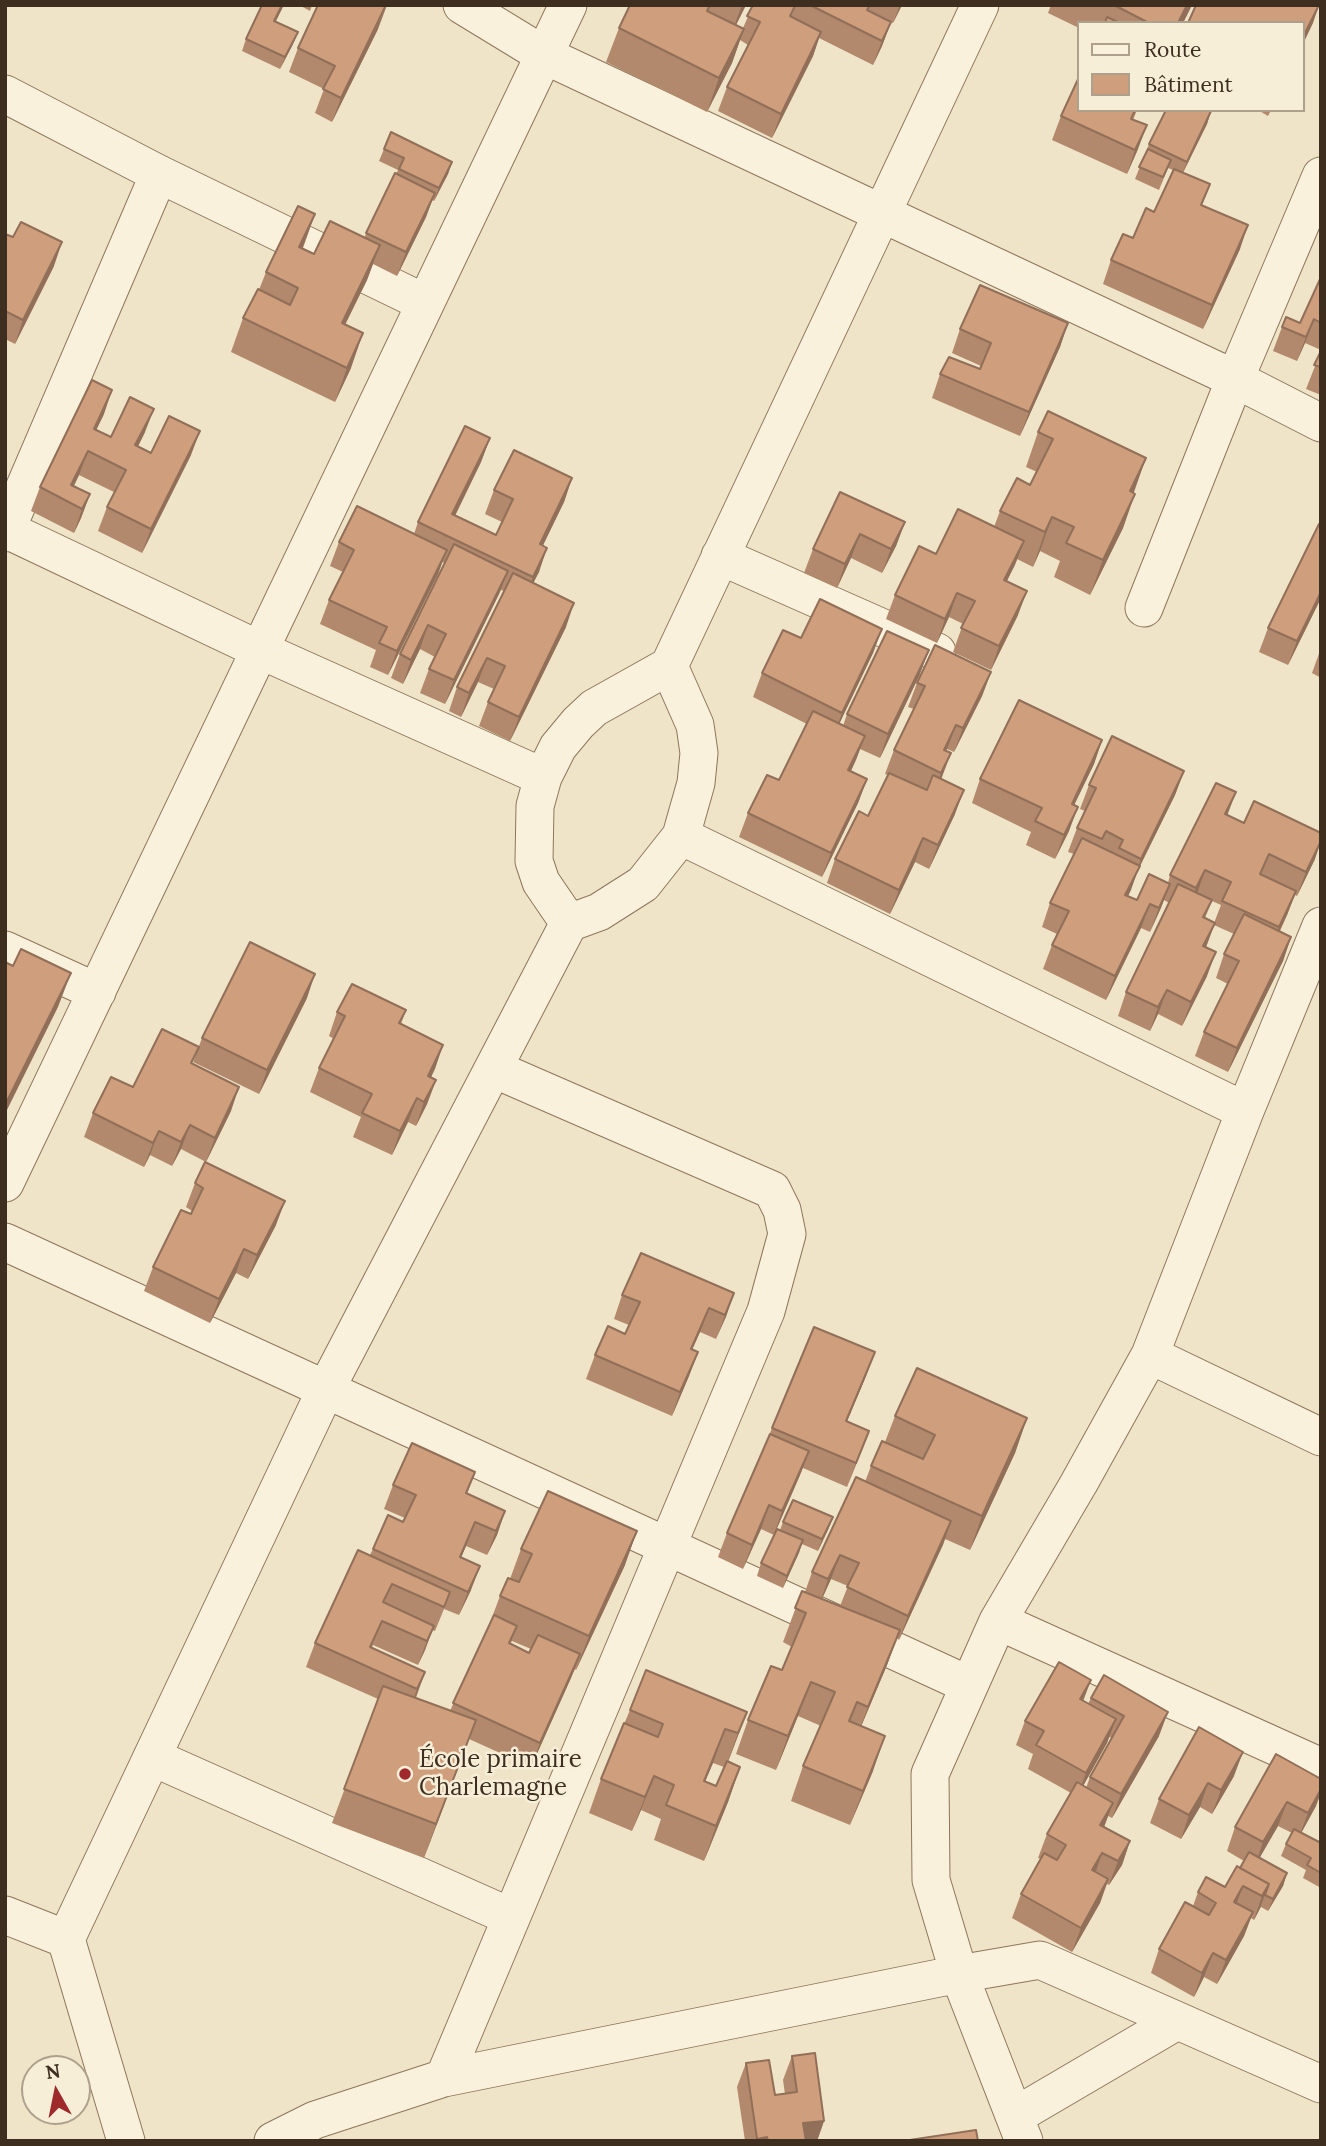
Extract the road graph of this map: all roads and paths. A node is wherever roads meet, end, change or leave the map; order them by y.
1 (462, 5) edge
2 (568, 5) edge
3 (980, 5) edge
4 (544, 55) junction
5 (5, 94) edge
6 (159, 174) junction
7 (1321, 176) edge
8 (881, 213) junction
9 (425, 303) junction
10 (1235, 379) junction
11 (1321, 423) edge
12 (6, 531) edge
13 (720, 556) junction
14 (1144, 607) dead end
15 (260, 650) junction
16 (937, 652) edge
17 (669, 666) junction
18 (543, 777) junction
19 (681, 836) junction
20 (569, 922) junction
21 (1321, 926) edge
22 (5, 950) edge
23 (97, 992) junction
24 (494, 1069) junction
25 (1245, 1111) junction
26 (5, 1183) edge
27 (5, 1241) edge
28 (1150, 1356) junction
29 (326, 1389) junction
30 (1321, 1437) edge
31 (667, 1546) junction
32 (998, 1621) junction
33 (969, 1685) junction
34 (152, 1757) junction
35 (1321, 1767) edge
36 (5, 1915) edge
37 (511, 1917) junction
38 (66, 1939) junction
39 (959, 1974) junction
40 (1177, 2021) junction
41 (444, 2078) junction
42 (1321, 2084) edge
43 (1020, 2128) edge
44 (126, 2141) edge
45 (273, 2141) edge

1 - 4 street
2 - 4 street
3 - 8 street
4 - 8 street
4 - 9 street
5 - 6 street
6 - 9 street
6 - 12 street
7 - 10 street
8 - 10 street
8 - 13 street
9 - 15 street
10 - 11 street
10 - 14 street
12 - 15 street
13 - 16 street
13 - 17 street
15 - 18 street
15 - 23 street
17 - 18 street
17 - 19 street
18 - 20 street
19 - 20 street
19 - 25 street
20 - 24 street
21 - 25 street
22 - 23 street
23 - 26 street
24 - 29 street
24 - 31 street
25 - 28 street
27 - 29 street
28 - 30 street
28 - 32 street
29 - 31 street
29 - 34 street
31 - 33 street
31 - 37 street
32 - 33 street
32 - 35 street
33 - 39 street
34 - 37 street
34 - 38 street
36 - 38 street
37 - 41 street
38 - 44 street
39 - 40 street
39 - 41 street
39 - 43 street
40 - 42 street
40 - 43 street
41 - 45 street

